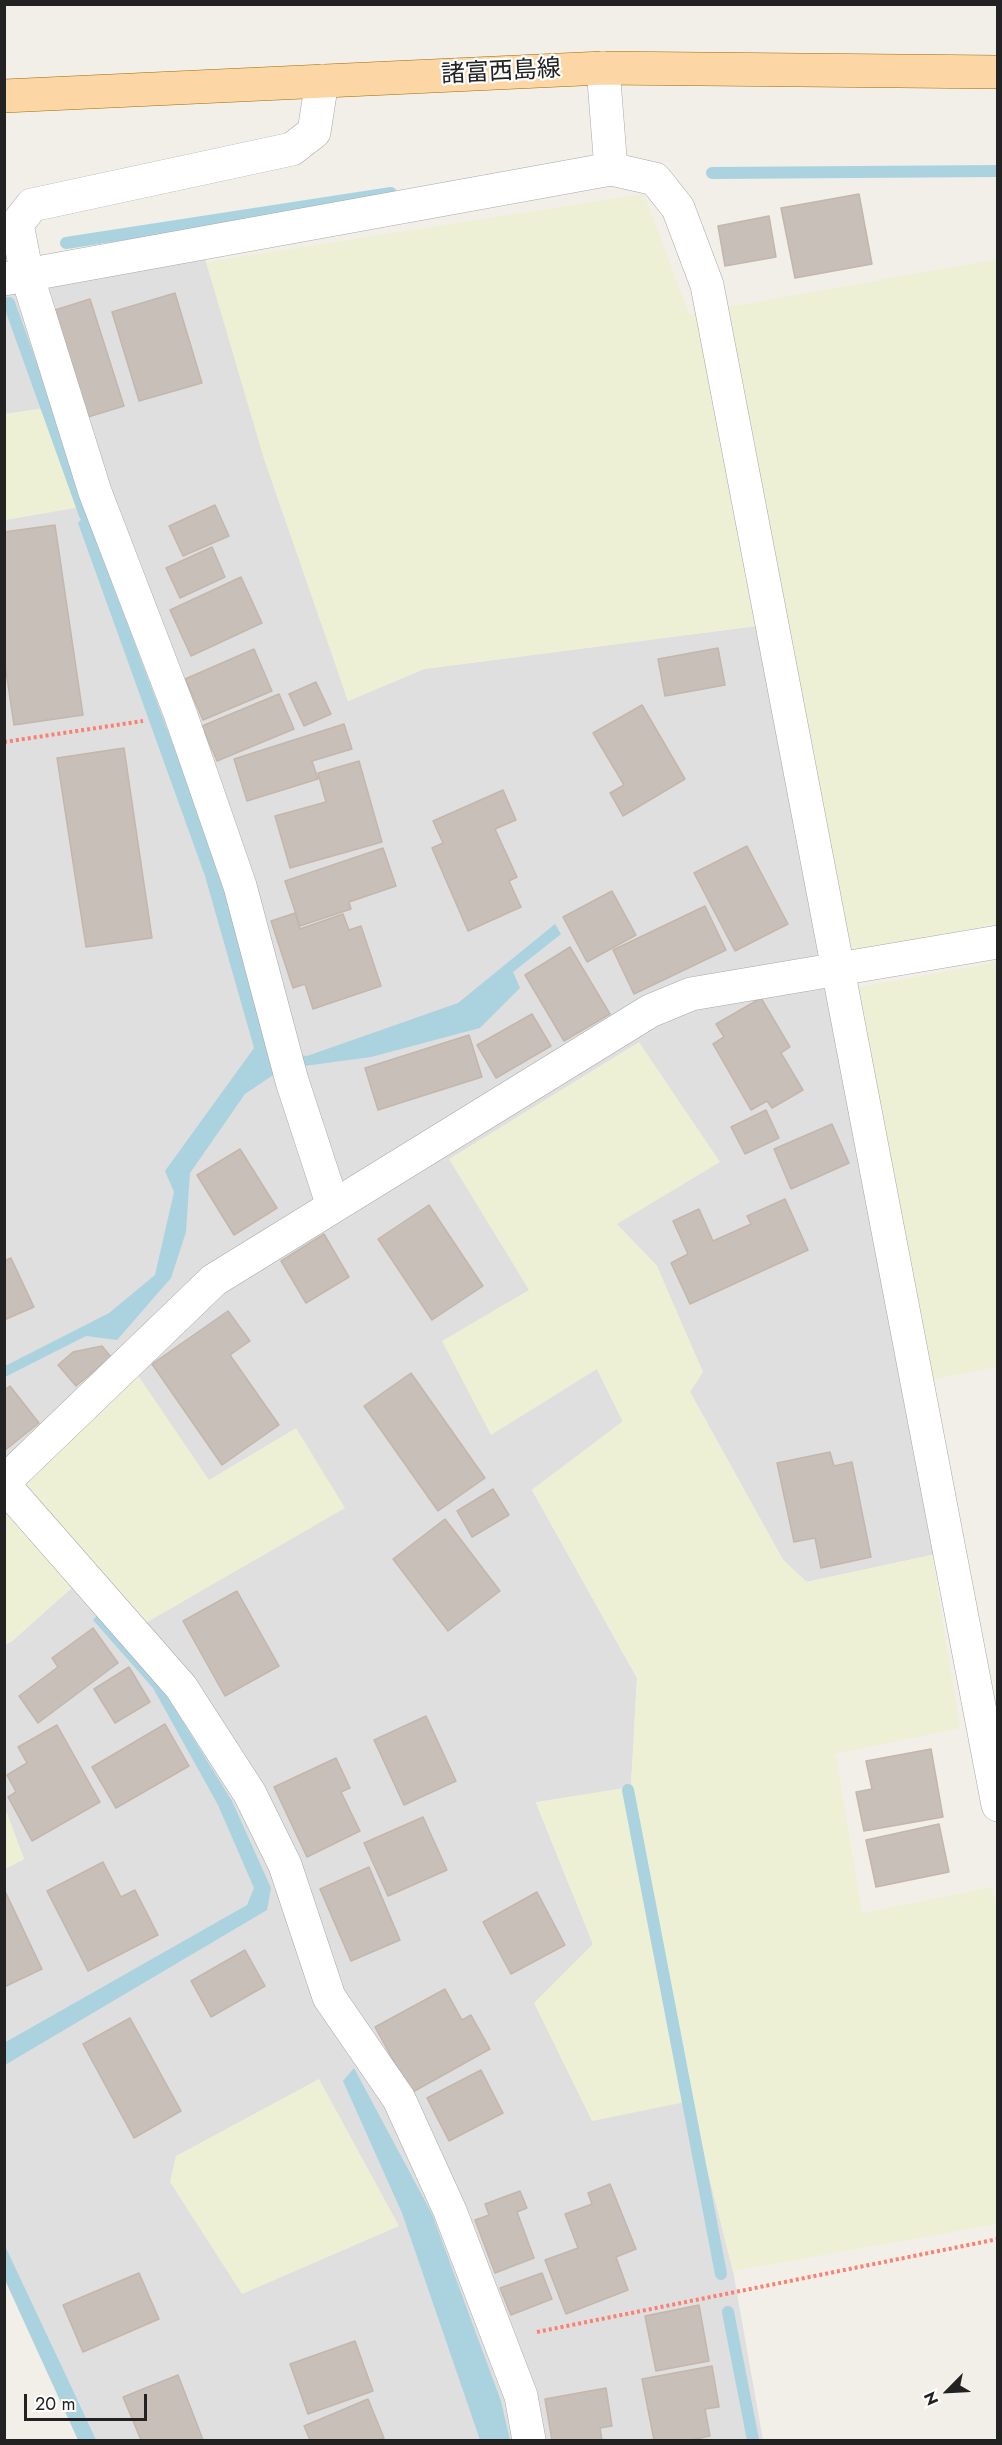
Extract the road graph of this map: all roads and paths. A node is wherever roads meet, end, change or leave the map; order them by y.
1 (603, 68) junction
2 (998, 72) edge
3 (322, 81) junction
4 (4, 96) edge
5 (611, 169) junction
6 (16, 277) edge
7 (135, 723) dead end
8 (4, 742) edge
9 (998, 942) edge
10 (836, 971) junction
11 (333, 1206) junction
12 (4, 1484) edge
13 (998, 1805) edge
14 (998, 2239) edge
15 (500, 2340) junction
16 (529, 2440) edge

1 - 2 main road, 諸富西島線
1 - 3 main road, 諸富西島線
1 - 5 street
3 - 4 main road, 諸富西島線
3 - 6 street
5 - 6 street
5 - 10 street
6 - 11 street
7 - 8 path
9 - 10 street
10 - 11 street
10 - 13 street
11 - 12 street
12 - 15 street
14 - 15 path
15 - 16 street

